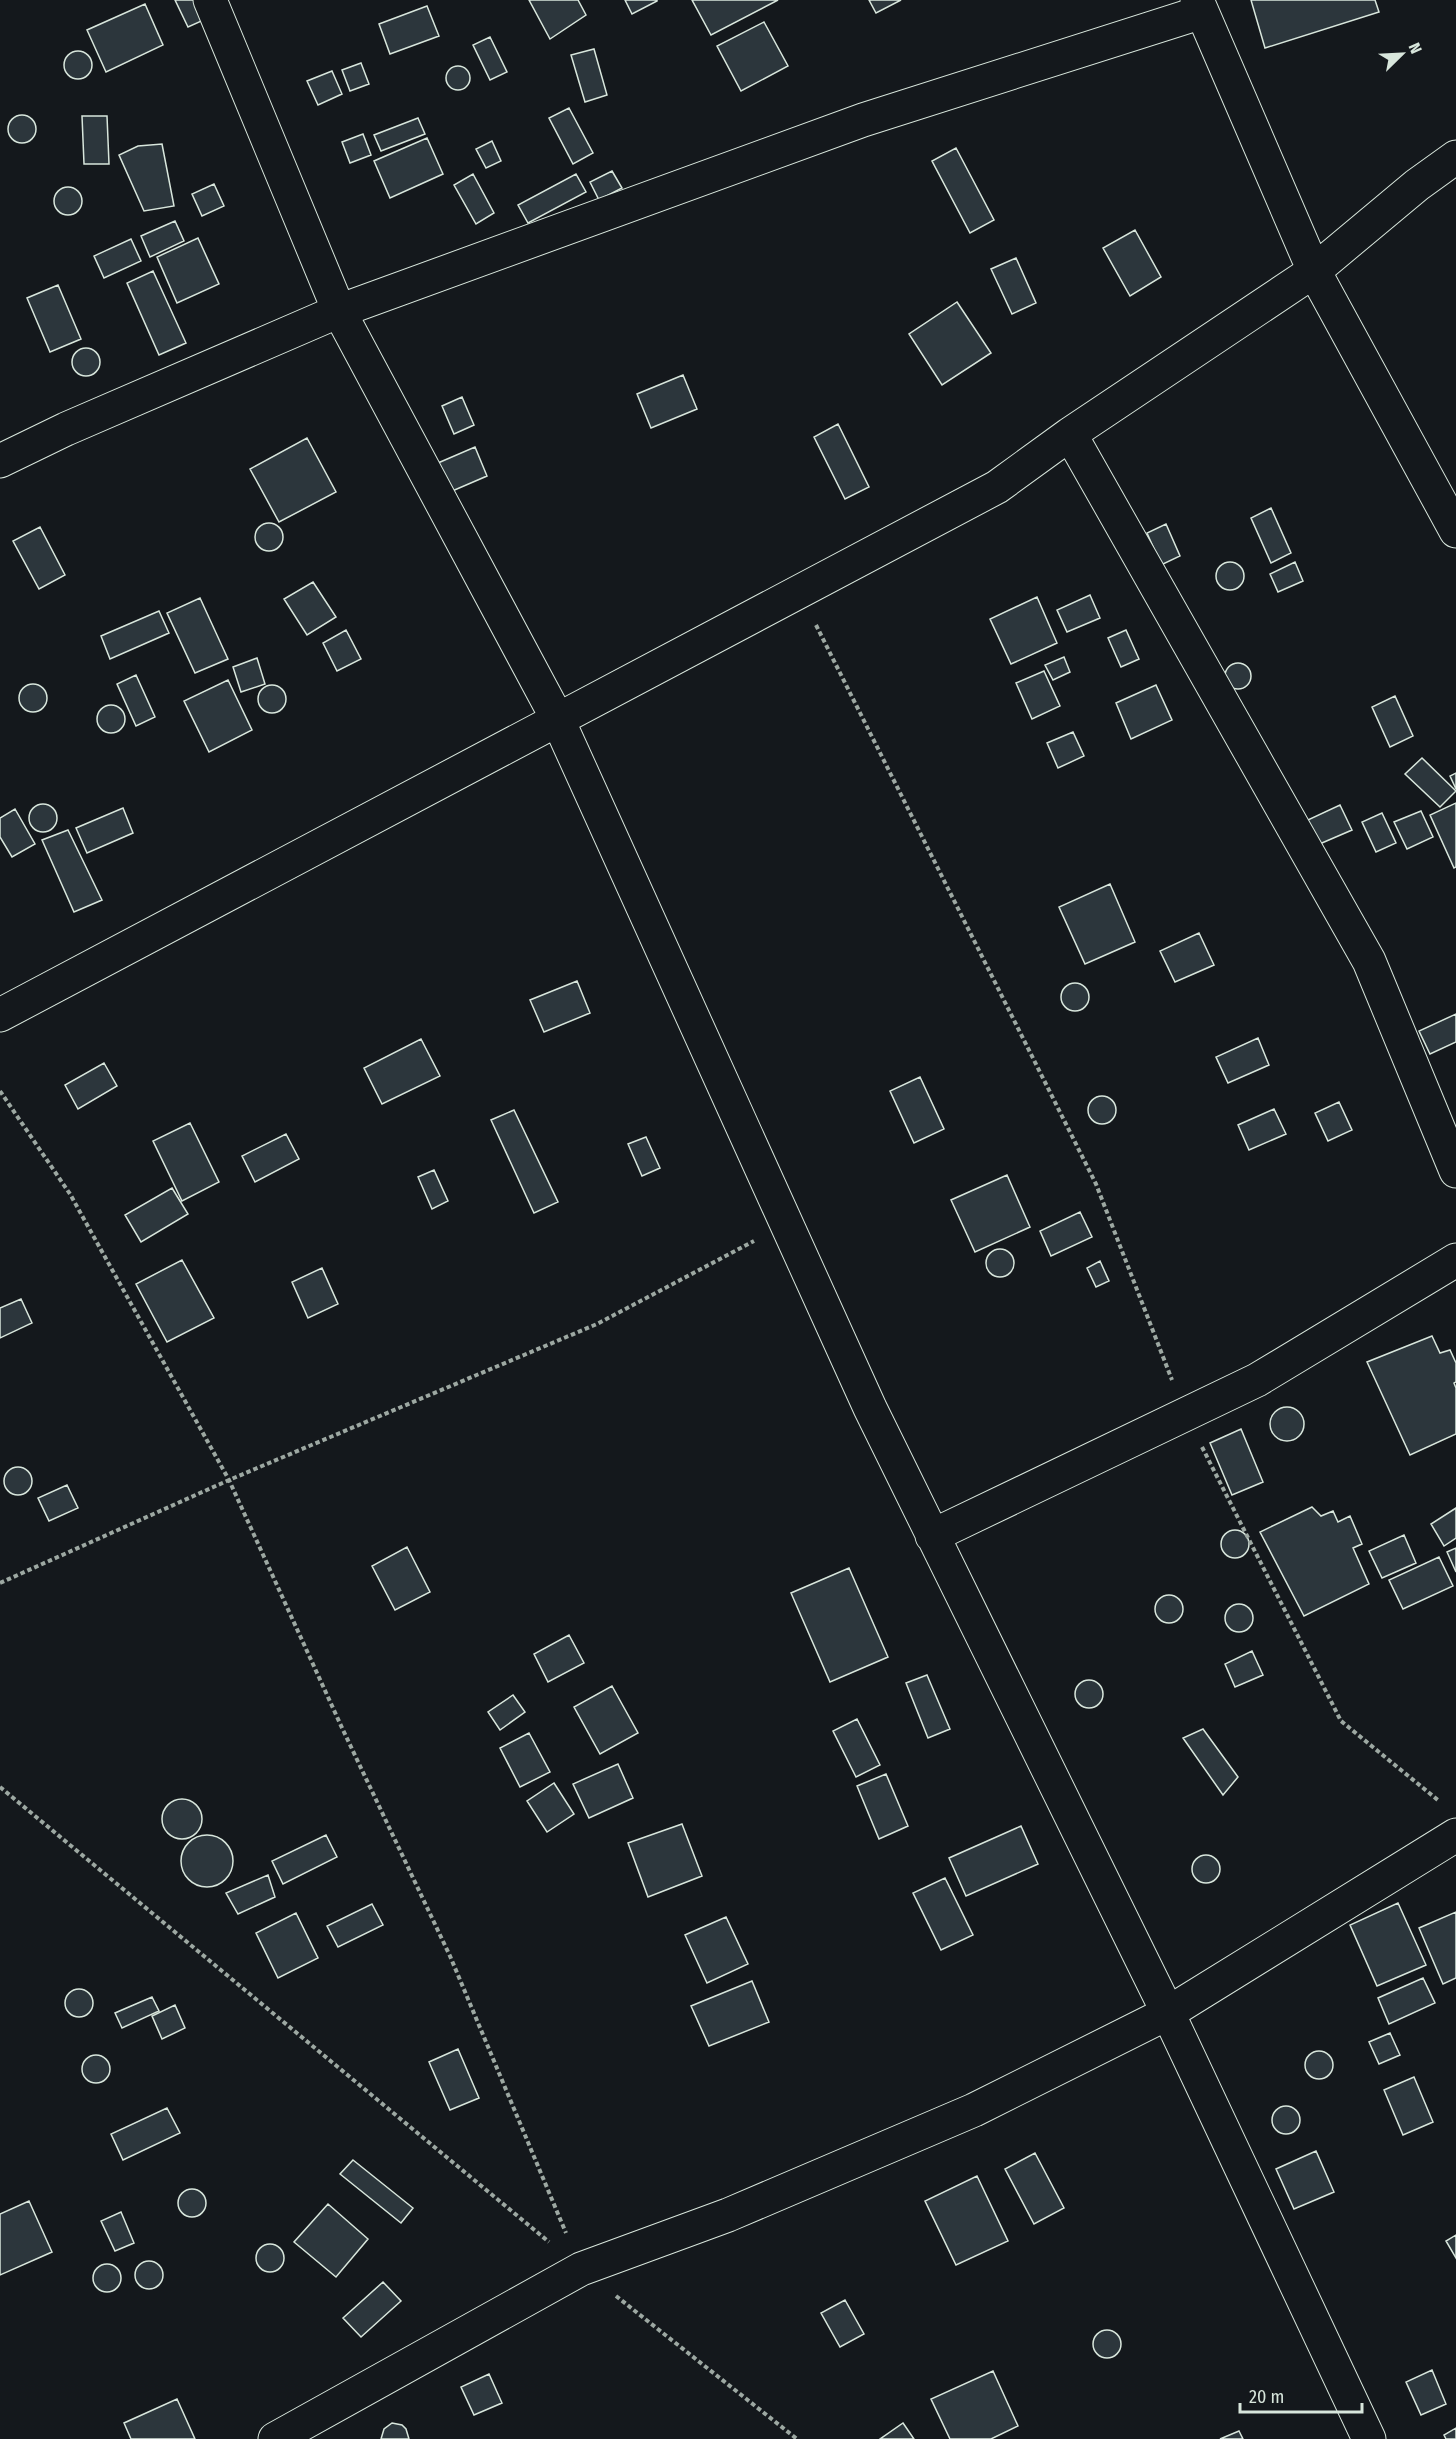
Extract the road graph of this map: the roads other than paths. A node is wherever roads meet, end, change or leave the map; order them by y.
1 (210, 0) edge
2 (1200, 6) edge
3 (1456, 157) edge
4 (1314, 271) junction
5 (339, 311) junction
6 (1070, 434) junction
7 (0, 461) edge
8 (1456, 531) edge
9 (558, 720) junction
10 (0, 1015) edge
11 (1456, 1171) edge
12 (1456, 1260) edge
13 (932, 1536) junction
14 (1452, 1821) edge
15 (1168, 2013) junction
16 (276, 2439) edge
17 (1369, 2439) edge

1 - 5 street
2 - 4 street
2 - 5 street
3 - 4 street
4 - 6 street
4 - 8 street
5 - 7 street
5 - 9 street
6 - 9 street
6 - 11 street
9 - 10 street
9 - 13 street
12 - 13 street
13 - 15 street
14 - 15 street
15 - 16 street
15 - 17 street

